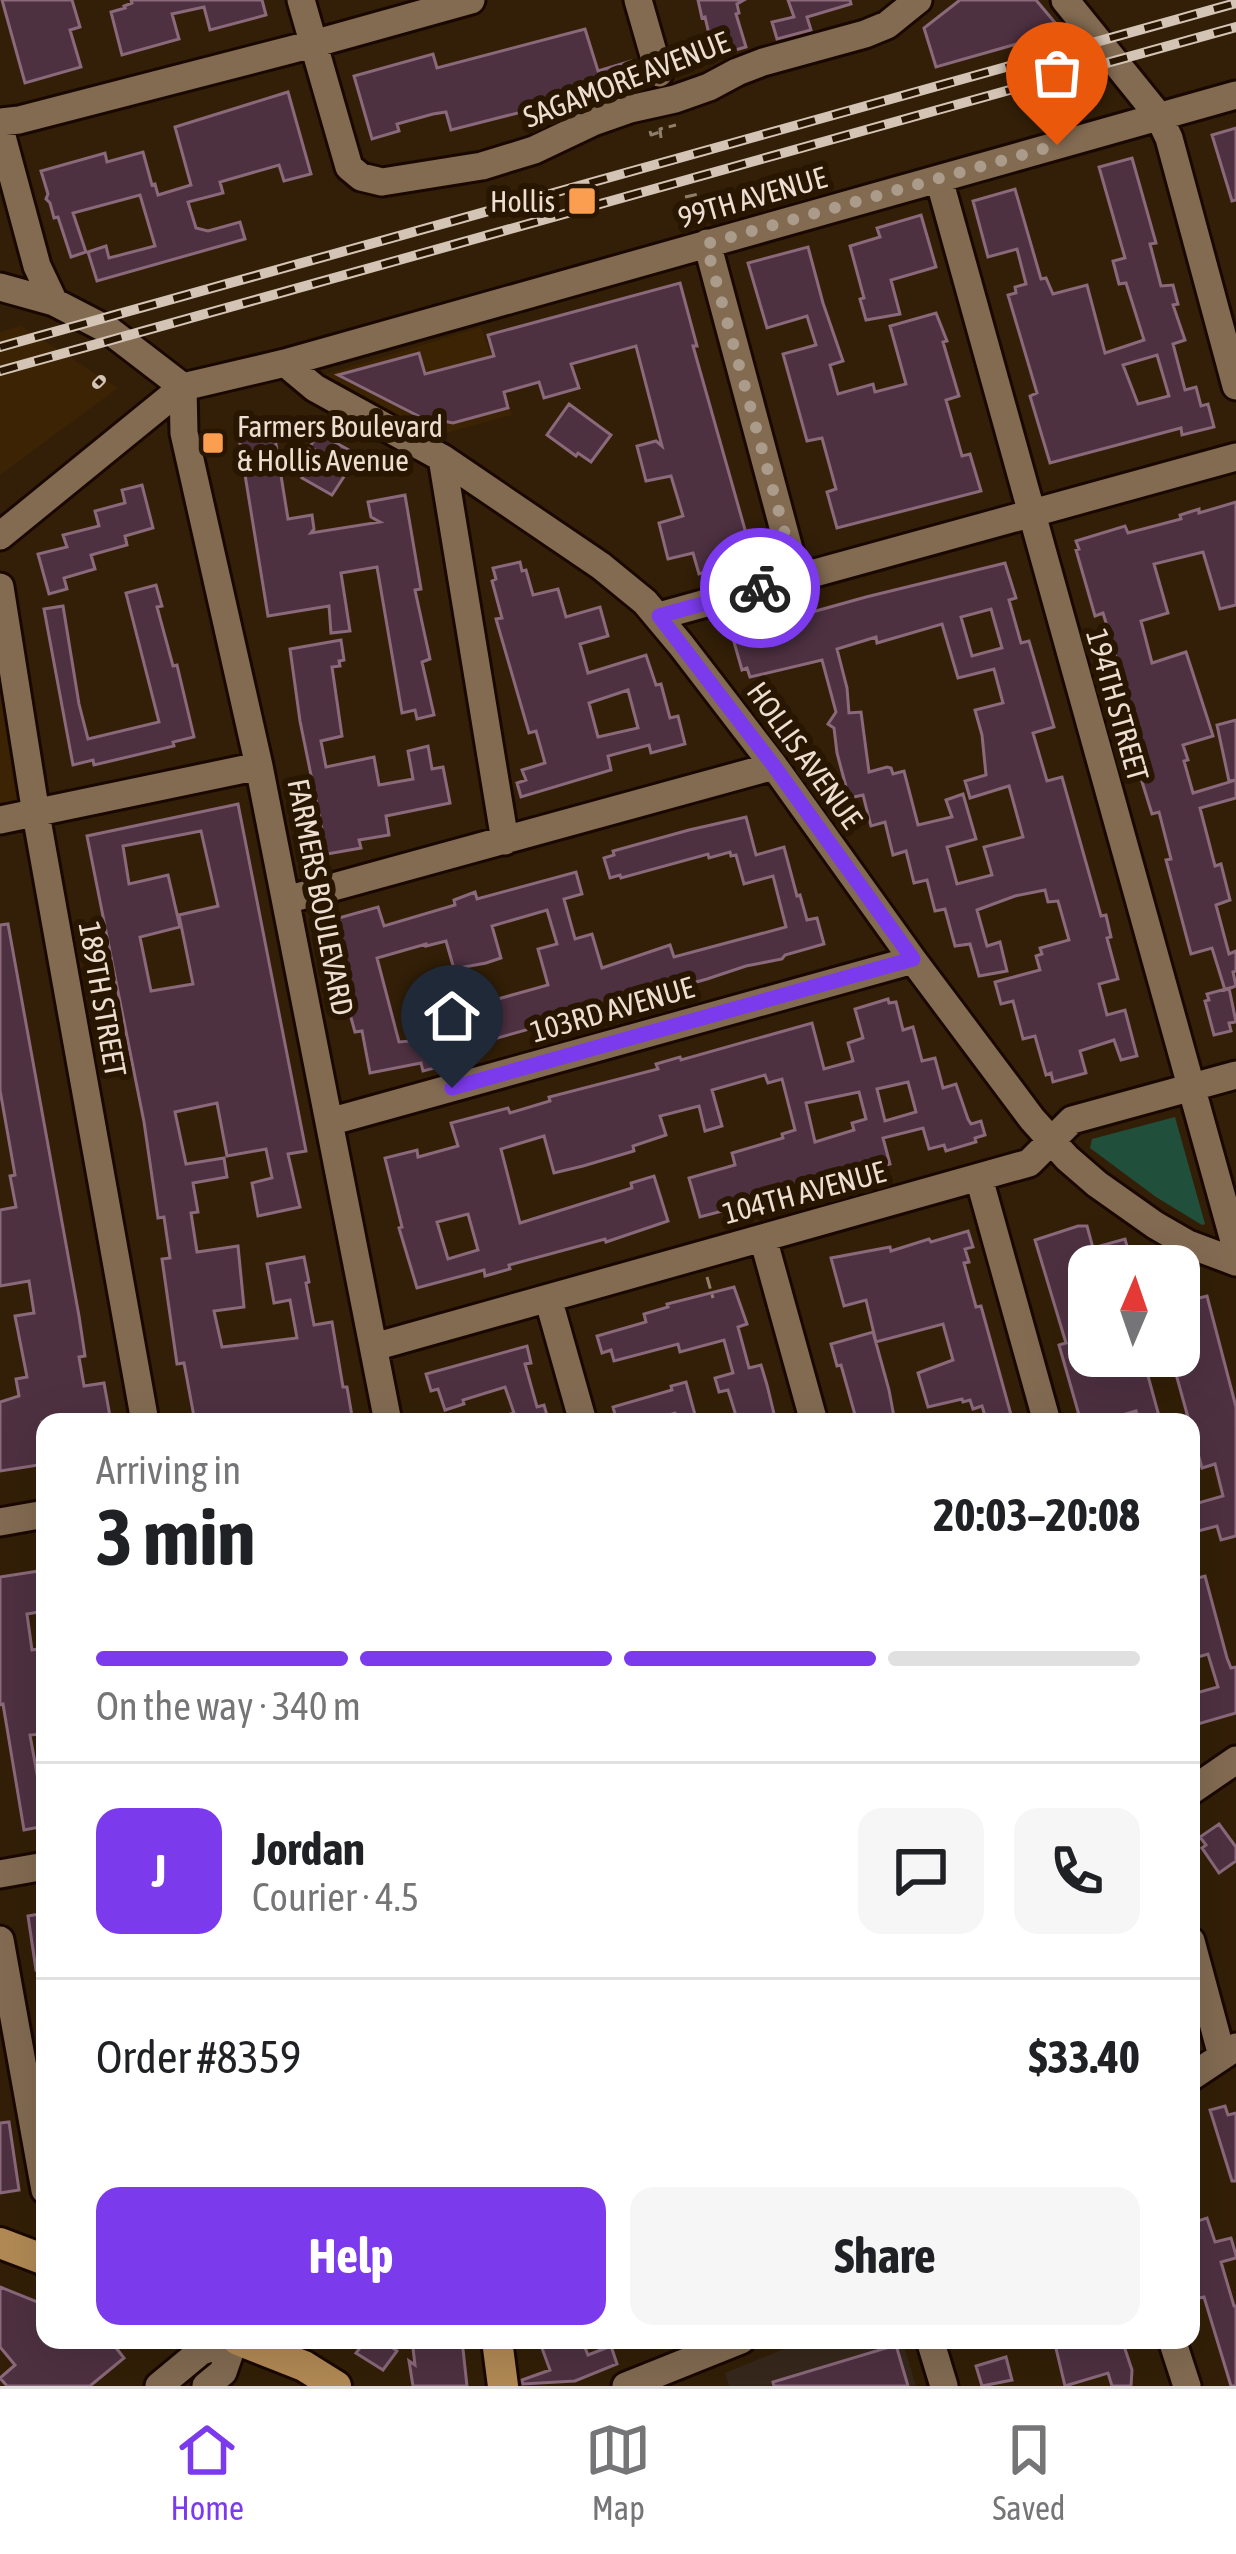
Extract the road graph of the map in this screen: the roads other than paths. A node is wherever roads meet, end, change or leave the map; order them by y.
1 (301, 0) edge
2 (471, 0) edge
3 (638, 0) edge
4 (919, 0) edge
5 (1065, 0) edge
6 (313, 44) junction
7 (659, 73) dead end
8 (1236, 95) edge
9 (1158, 116) junction
10 (0, 126) edge
11 (939, 179) junction
12 (706, 244) junction
13 (0, 287) edge
14 (54, 302) junction
15 (285, 363) junction
16 (1236, 386) edge
17 (183, 387) junction
18 (442, 458) junction
19 (1236, 458) edge
20 (1030, 514) junction
21 (0, 536) edge
22 (797, 578) junction
23 (0, 587) edge
24 (659, 616) junction
25 (259, 766) junction
26 (774, 766) junction
27 (36, 814) junction
28 (0, 820) edge
29 (505, 841) junction
30 (286, 901) junction
31 (913, 959) junction
32 (1236, 1075) edge
33 (1191, 1087) junction
34 (329, 1122) junction
35 (1052, 1141) junction
36 (979, 1178) junction
37 (763, 1238) junction
38 (1236, 1248) edge
39 (1236, 1262) edge
40 (548, 1298) junction
41 (374, 1347) junction
42 (143, 1413) edge
43 (386, 1413) edge
44 (580, 1413) edge
45 (812, 1413) edge
46 (1044, 1413) edge
47 (36, 1516) edge
48 (0, 1522) edge
49 (1236, 1760) edge
50 (1200, 1785) edge
51 (36, 1868) edge
52 (0, 1874) edge
53 (0, 1940) edge
54 (1200, 1967) edge
55 (1229, 2051) edge
56 (1200, 2071) edge
57 (36, 2140) edge
58 (0, 2243) edge
59 (36, 2257) edge
60 (208, 2349) edge
61 (231, 2349) edge
62 (258, 2349) edge
63 (498, 2349) edge
64 (729, 2349) edge
65 (932, 2349) edge
66 (1175, 2349) edge
67 (696, 2373) edge
68 (158, 2386) edge
69 (206, 2386) edge
70 (336, 2386) edge
71 (502, 2386) edge
72 (626, 2386) edge
73 (944, 2386) edge
74 (1186, 2386) edge

1 - 6 street
2 - 6 street
3 - 7 street
4 - 6 street, SAGAMORE AVENUE
5 - 9 street
6 - 10 street
8 - 9 street, 99TH AVENUE
9 - 11 street, 99TH AVENUE
9 - 16 street
10 - 14 street
11 - 12 street, 99TH AVENUE
11 - 20 street, 194TH STREET
12 - 15 street, 99TH AVENUE
12 - 22 street
13 - 14 street
14 - 17 street
15 - 17 street
15 - 18 street, HOLLIS AVENUE
17 - 21 street
17 - 25 street, FARMERS BOULEVARD
18 - 24 street, HOLLIS AVENUE
18 - 29 street
19 - 20 street
20 - 22 street
20 - 33 street, 194TH STREET
22 - 24 street
23 - 27 street, 189TH STREET
24 - 26 street, HOLLIS AVENUE
25 - 27 street
25 - 30 street, FARMERS BOULEVARD
26 - 29 street
26 - 31 street, HOLLIS AVENUE
27 - 28 street
27 - 42 street, 189TH STREET
29 - 30 street
30 - 34 street, FARMERS BOULEVARD
31 - 34 street, 103RD AVENUE
31 - 35 street, HOLLIS AVENUE
32 - 33 street, 104TH AVENUE
33 - 35 street, 104TH AVENUE
33 - 38 street, 194TH STREET
34 - 41 street, FARMERS BOULEVARD
35 - 36 street, 104TH AVENUE
35 - 39 street, HOLLIS AVENUE
36 - 37 street, 104TH AVENUE
36 - 46 street
37 - 40 street, 104TH AVENUE
37 - 45 street
40 - 41 street, 104TH AVENUE
40 - 44 street
41 - 43 street, FARMERS BOULEVARD
47 - 48 street
49 - 50 street
51 - 52 street
53 - 57 street
54 - 55 street
55 - 56 street
58 - 59 main road
60 - 68 street
61 - 69 street
62 - 70 main road
63 - 71 main road
64 - 67 street
65 - 73 street
66 - 74 street
67 - 72 street

